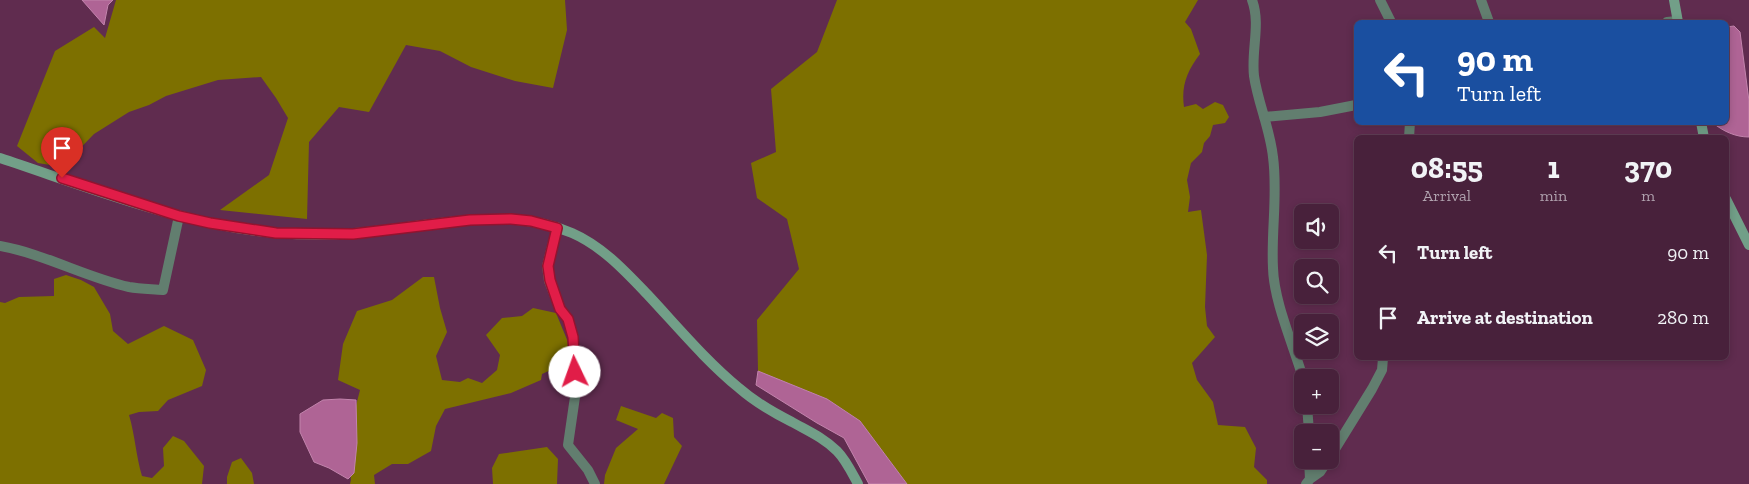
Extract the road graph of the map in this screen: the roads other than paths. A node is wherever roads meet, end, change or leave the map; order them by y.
1 (1252, 0) edge
2 (1380, 0) edge
3 (1481, 0) edge
4 (1674, 0) edge
5 (1390, 20) edge
6 (1488, 20) edge
7 (1674, 20) edge
8 (1354, 105) edge
9 (1264, 117) junction
10 (0, 158) edge
11 (1729, 205) edge
12 (179, 216) junction
13 (557, 228) junction
14 (1749, 245) edge
15 (0, 246) edge
16 (1383, 360) edge
17 (1300, 369) edge
18 (1339, 442) edge
19 (1309, 469) edge
20 (1322, 469) edge
21 (1308, 482) edge
22 (595, 484) edge
23 (858, 484) edge

1 - 9 street
2 - 5 street
3 - 6 street
4 - 7 street
8 - 9 street
9 - 17 street
10 - 12 street
11 - 14 street
12 - 13 street
12 - 15 street
13 - 22 street
13 - 23 street
16 - 18 street
19 - 21 street
20 - 21 street

